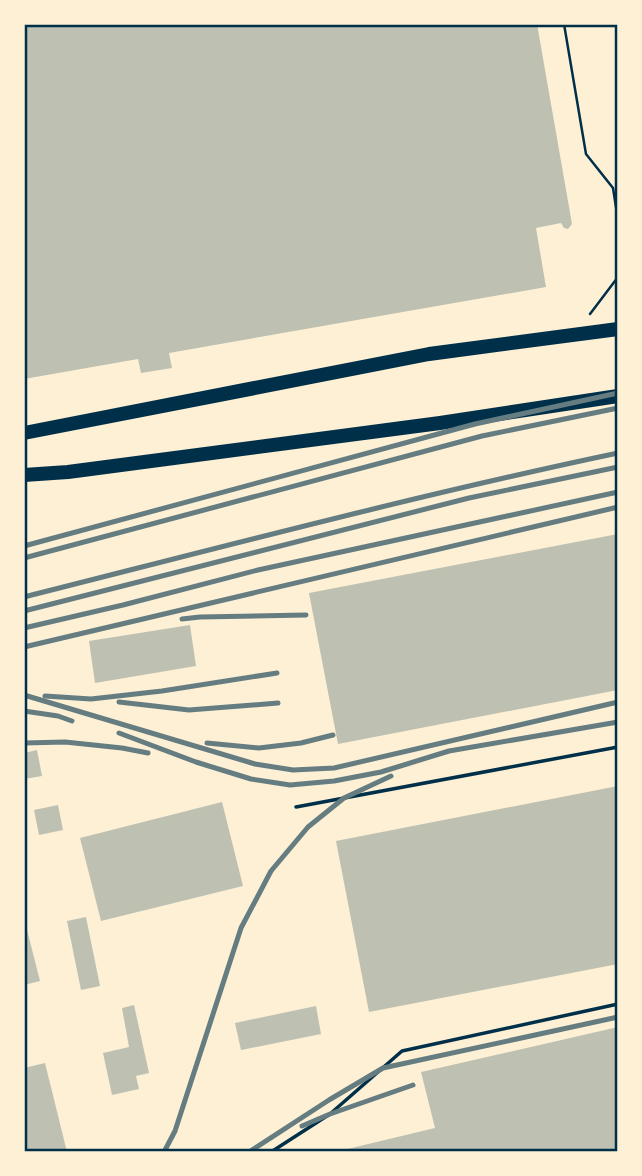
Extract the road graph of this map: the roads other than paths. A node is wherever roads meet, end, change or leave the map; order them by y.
1 (618, 329) edge
2 (618, 396) edge
3 (24, 433) edge
4 (24, 475) edge
5 (618, 747) edge
6 (296, 807) dead end
7 (618, 1004) edge
8 (271, 1152) edge

1 - 3 highway
2 - 4 highway
5 - 6 lane
7 - 8 lane

